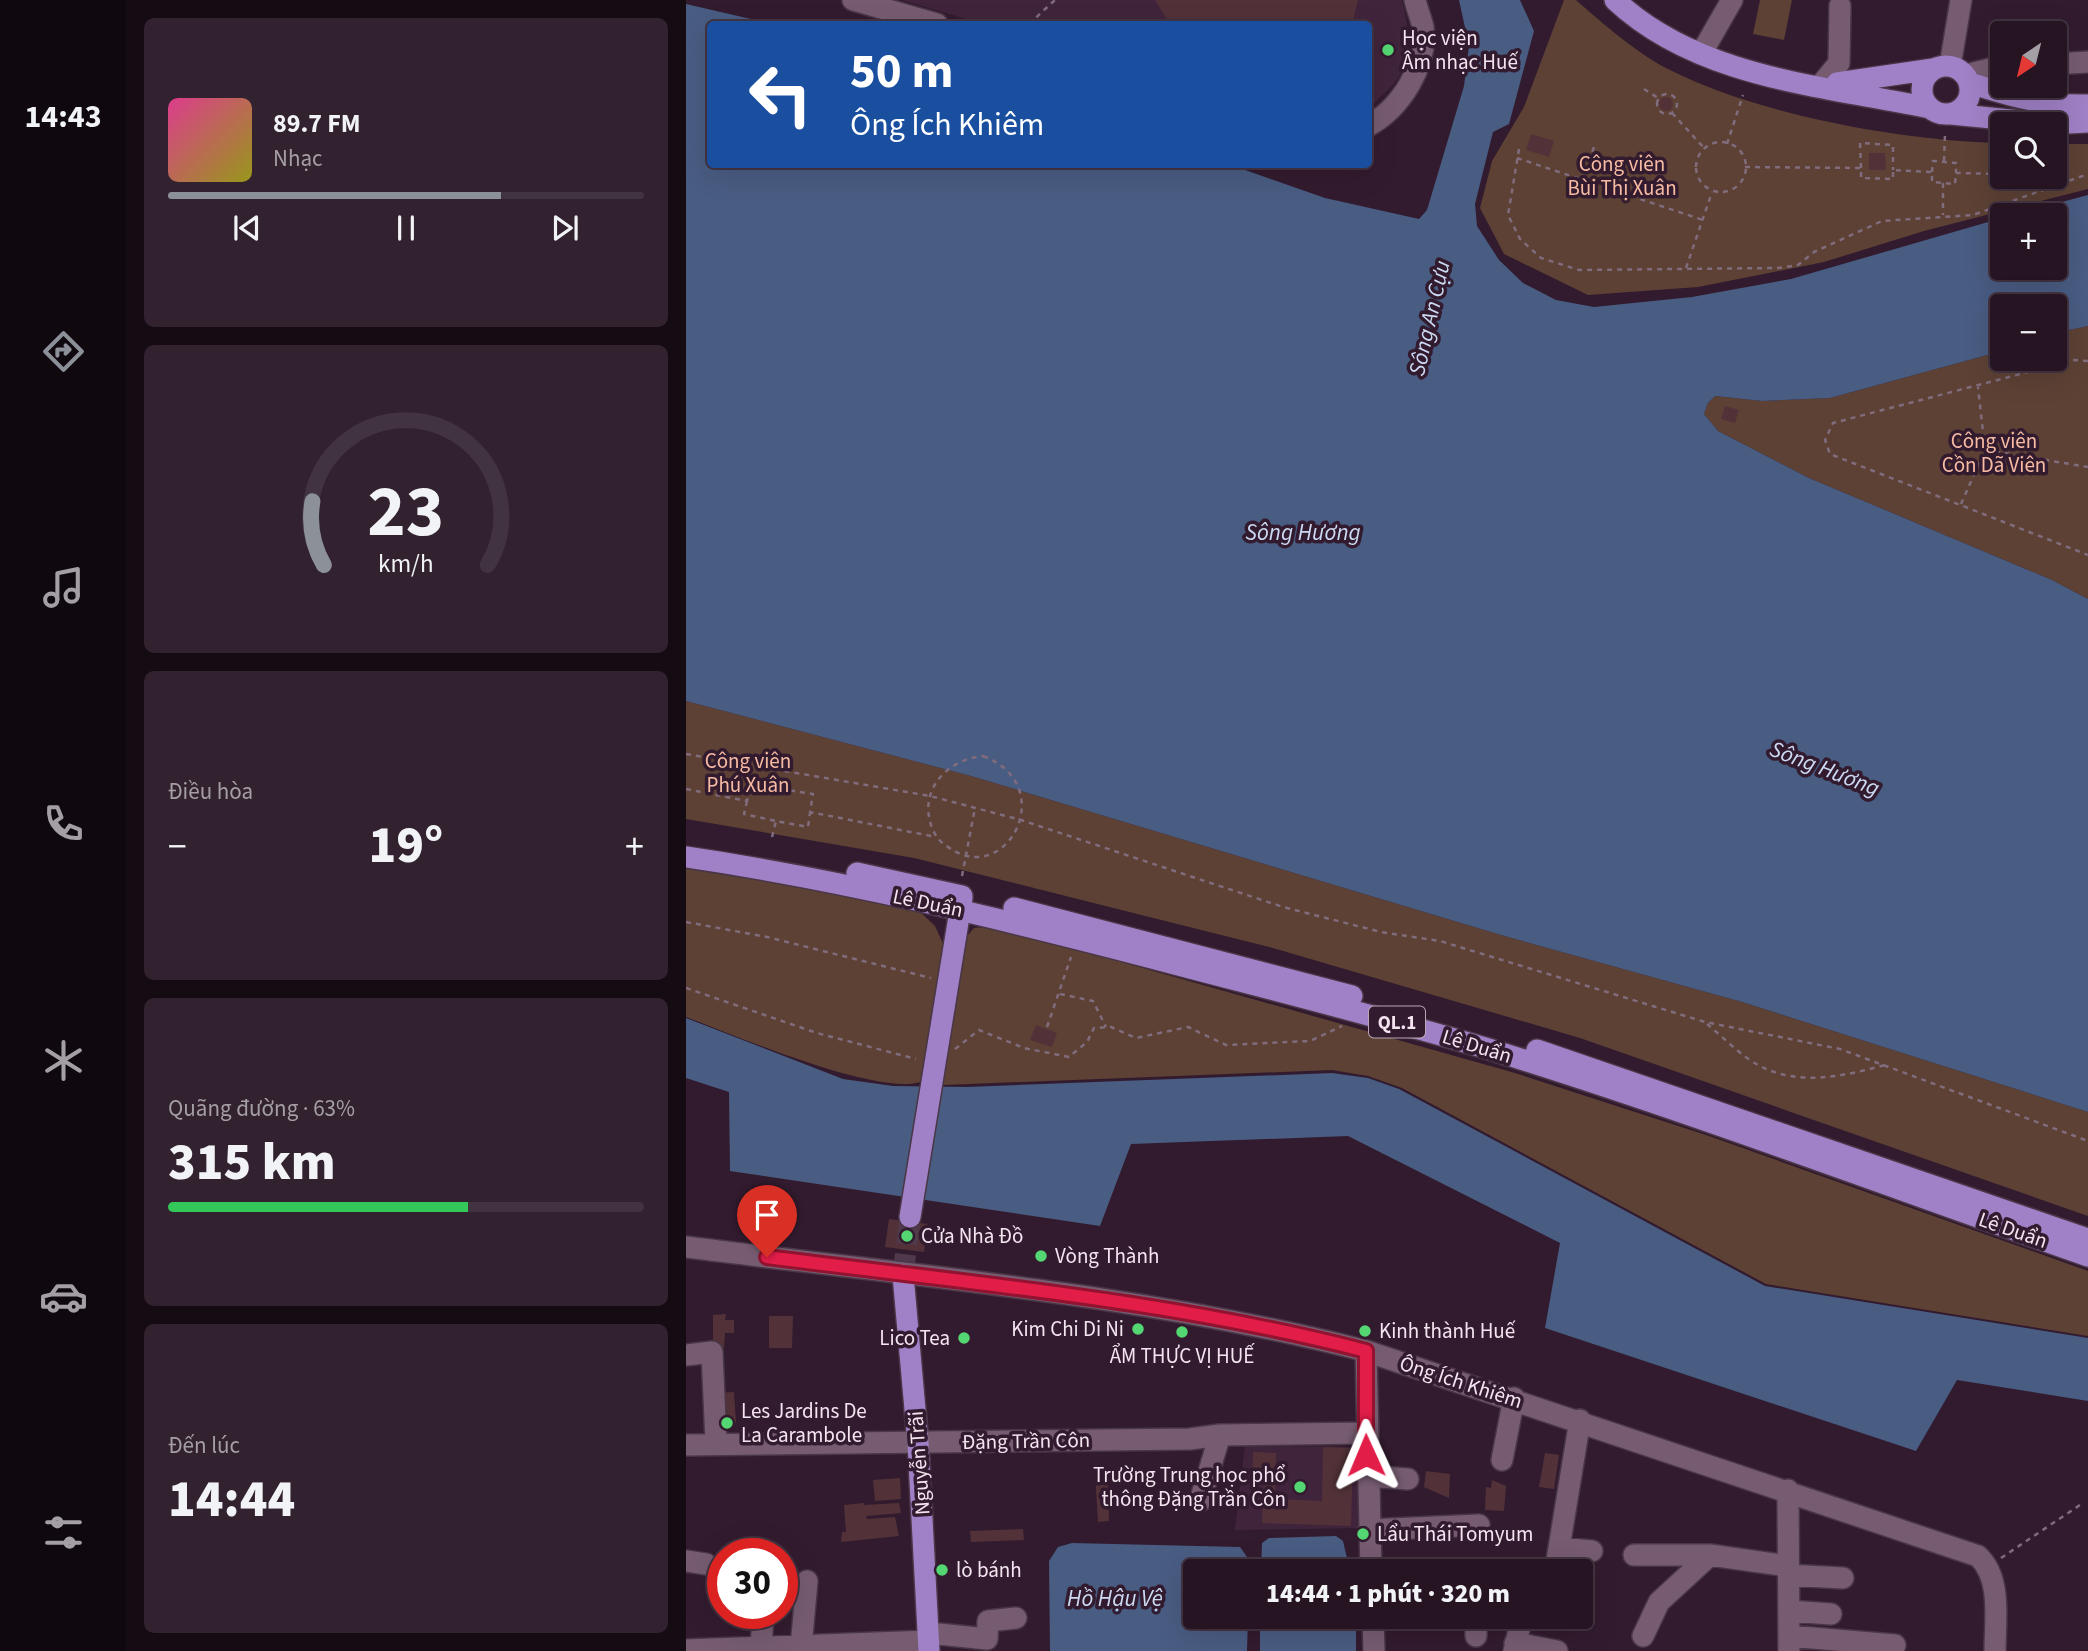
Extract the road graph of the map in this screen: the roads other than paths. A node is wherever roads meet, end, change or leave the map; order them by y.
1 (853, 0) edge
2 (1415, 0) edge
3 (1615, 0) edge
4 (1732, 0) edge
5 (1961, 0) edge
6 (1840, 6) dead end
7 (926, 21) edge
8 (1701, 54) junction
9 (2088, 62) edge
10 (2067, 63) edge
11 (1990, 68) edge
12 (1955, 73) junction
13 (1821, 85) junction
14 (2046, 98) edge
15 (2054, 105) junction
16 (2088, 106) edge
17 (1930, 108) junction
18 (1951, 114) junction
19 (2088, 122) edge
20 (1372, 124) edge
21 (686, 843) edge
22 (686, 857) edge
23 (961, 894) junction
24 (910, 1217) tunnel mouth
25 (2088, 1239) edge
26 (686, 1247) edge
27 (2088, 1256) edge
28 (903, 1275) junction
29 (1366, 1351) junction
30 (686, 1355) edge
31 (1514, 1398) junction
32 (1580, 1420) junction
33 (1365, 1433) junction
34 (1220, 1435) junction
35 (716, 1442) junction
36 (918, 1443) junction
37 (686, 1445) edge
38 (1502, 1460) dead end
39 (1367, 1476) junction
40 (1408, 1479) dead end
41 (1788, 1490) junction
42 (1200, 1501) dead end
43 (1479, 1525) dead end
44 (1369, 1530) junction
45 (1559, 1548) junction
46 (1592, 1551) dead end
47 (1634, 1555) dead end
48 (1710, 1555) junction
49 (1370, 1559) edge
50 (1557, 1559) edge
51 (1788, 1571) junction
52 (1843, 1578) dead end
53 (807, 1581) dead end
54 (1789, 1611) junction
55 (1831, 1614) dead end
56 (1016, 1618) dead end
57 (770, 1629) edge
58 (1373, 1629) edge
59 (1519, 1629) edge
60 (1643, 1636) dead end
61 (929, 1642) edge
62 (1789, 1643) edge
63 (1895, 1644) dead end
64 (1515, 1647) edge
65 (781, 1649) edge
66 (686, 1650) edge
67 (1374, 1651) edge
68 (1557, 1651) edge
69 (1995, 1651) edge

1 - 7 street
2 - 20 street
3 - 8 main road
4 - 8 street
5 - 12 street
6 - 13 street
8 - 13 main road
9 - 10 street
11 - 12 street
12 - 13 main road
12 - 15 main road
12 - 17 main road
12 - 18 main road
13 - 17 main road
14 - 15 main road
15 - 16 main road
17 - 18 main road
18 - 19 main road
21 - 23 main road, Lê Duẩn / QL.1
22 - 23 main road, Lê Duẩn / QL.1
23 - 24 main road
23 - 25 main road, Lê Duẩn / QL.1
23 - 27 main road, Lê Duẩn / QL.1
26 - 28 street, Ông Ích Khiêm
28 - 29 street, Ông Ích Khiêm
28 - 36 main road, Nguyễn Trãi
29 - 31 street, Ông Ích Khiêm
29 - 33 street
30 - 35 street
31 - 32 street, Ông Ích Khiêm
31 - 38 street
32 - 41 street, Ông Ích Khiêm
32 - 45 street
33 - 34 street, Đặng Trần Côn
33 - 39 street
34 - 36 street, Đặng Trần Côn
34 - 42 street
35 - 36 street, Đặng Trần Côn
35 - 37 street, Đặng Trần Côn
36 - 61 main road, Nguyễn Trãi
39 - 40 street
39 - 44 street
41 - 51 street
41 - 69 street, Ông Ích Khiêm
43 - 44 street
44 - 49 street
45 - 46 street
45 - 50 street
47 - 48 street
48 - 51 street
48 - 60 street
51 - 52 street
51 - 54 street
53 - 65 street
54 - 55 street
54 - 62 street
56 - 61 street
57 - 65 street
58 - 67 street
59 - 64 street
61 - 65 street
62 - 63 street
64 - 68 street
65 - 66 street

